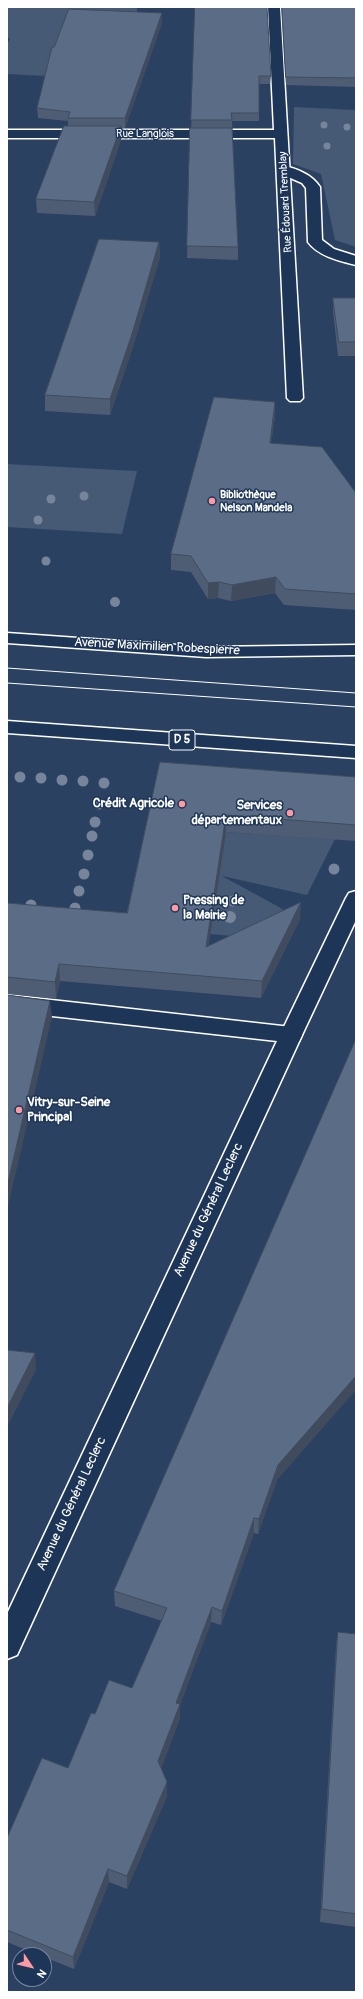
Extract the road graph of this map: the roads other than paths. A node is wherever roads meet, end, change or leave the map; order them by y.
1 (274, 7) edge
2 (7, 134) edge
3 (282, 134) junction
4 (284, 170) junction
5 (356, 261) edge
6 (295, 398) dead end
7 (7, 638) edge
8 (356, 650) edge
9 (7, 728) edge
10 (356, 752) edge
11 (356, 898) edge
12 (7, 1003) edge
13 (291, 1035) junction
14 (7, 1645) edge

1 - 3 street, Rue Édouard Tremblay
2 - 3 street, Rue Langlois
3 - 4 street, Rue Édouard Tremblay
4 - 5 street
4 - 6 street, Rue Édouard Tremblay
7 - 8 street, Avenue Maximilien Robespierre
9 - 10 street, D 5
11 - 13 street, Avenue du Général Leclerc
12 - 13 street
13 - 14 street, Avenue du Général Leclerc

